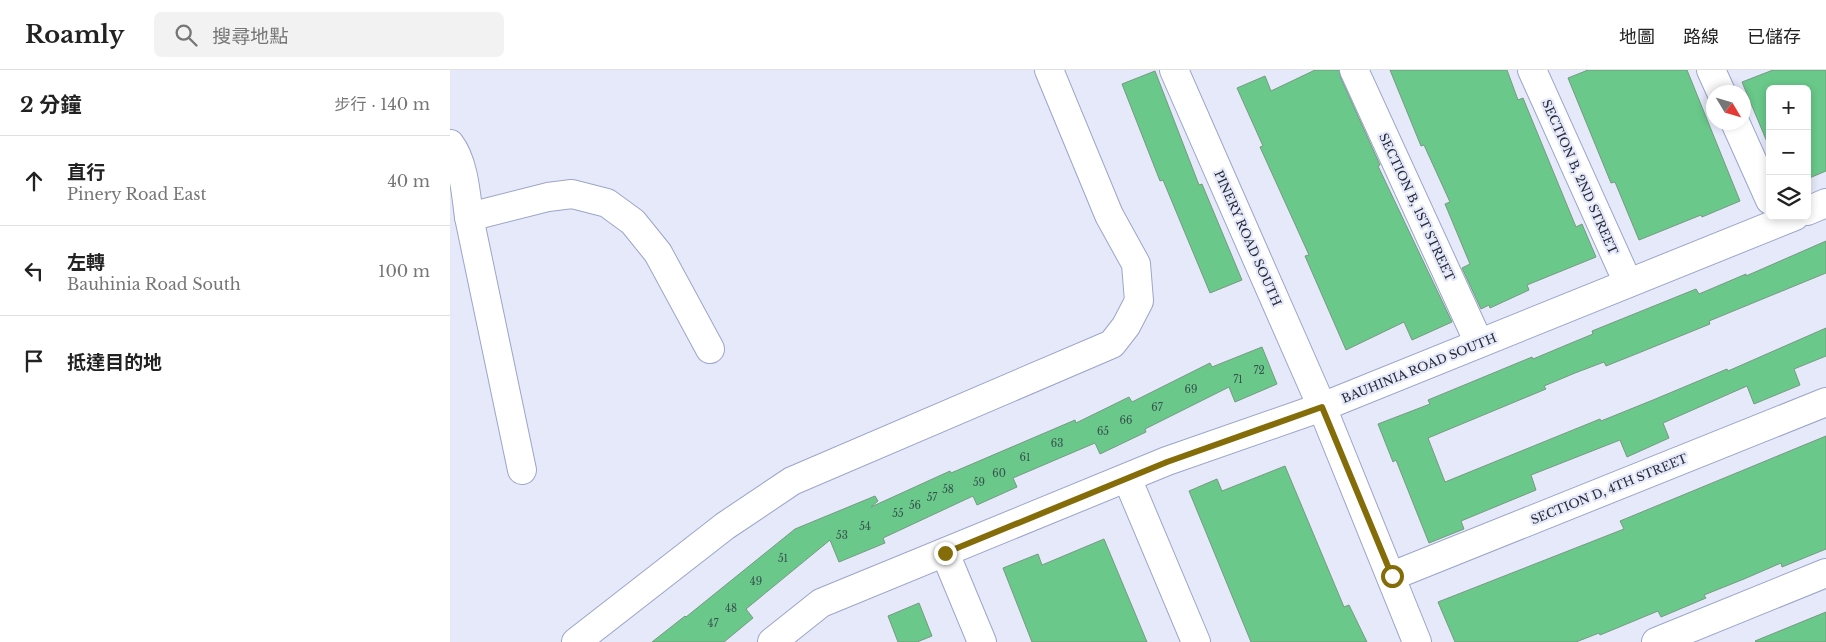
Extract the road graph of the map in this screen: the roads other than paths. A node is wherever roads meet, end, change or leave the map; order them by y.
1 (1049, 70) edge
2 (1174, 70) edge
3 (1354, 70) edge
4 (1532, 70) edge
5 (1711, 70) edge
6 (1718, 85) edge
7 (1739, 130) edge
8 (450, 144) edge
9 (1766, 185) edge
10 (1826, 203) edge
11 (1811, 209) edge
12 (469, 217) junction
13 (1767, 220) edge
14 (1628, 283) junction
15 (1479, 343) junction
16 (710, 350) dead end
17 (1826, 402) edge
18 (1322, 407) junction
19 (522, 470) dead end
20 (1127, 478) junction
21 (945, 553) junction
22 (1826, 573) edge
23 (1392, 576) junction
24 (576, 642) edge
25 (772, 642) edge
26 (982, 642) edge
27 (1196, 642) edge
28 (1418, 642) edge
29 (1656, 642) edge

1 - 24 street
2 - 18 street, PINERY ROAD SOUTH
3 - 15 street, SECTION B, 1ST STREET
4 - 14 street, SECTION B, 2ND STREET
5 - 6 street
7 - 9 street
8 - 12 street
10 - 11 street
12 - 16 street
12 - 19 street
13 - 14 street, BAUHINIA ROAD SOUTH
14 - 15 street, BAUHINIA ROAD SOUTH
15 - 18 street, BAUHINIA ROAD SOUTH
17 - 23 street, SECTION D, 4TH STREET
18 - 20 street, BAUHINIA ROAD SOUTH
18 - 23 street, PINERY ROAD SOUTH
20 - 21 street, BAUHINIA ROAD SOUTH
20 - 27 street
21 - 25 street, BAUHINIA ROAD SOUTH
21 - 26 street
22 - 29 street
23 - 28 street, PINERY ROAD SOUTH

